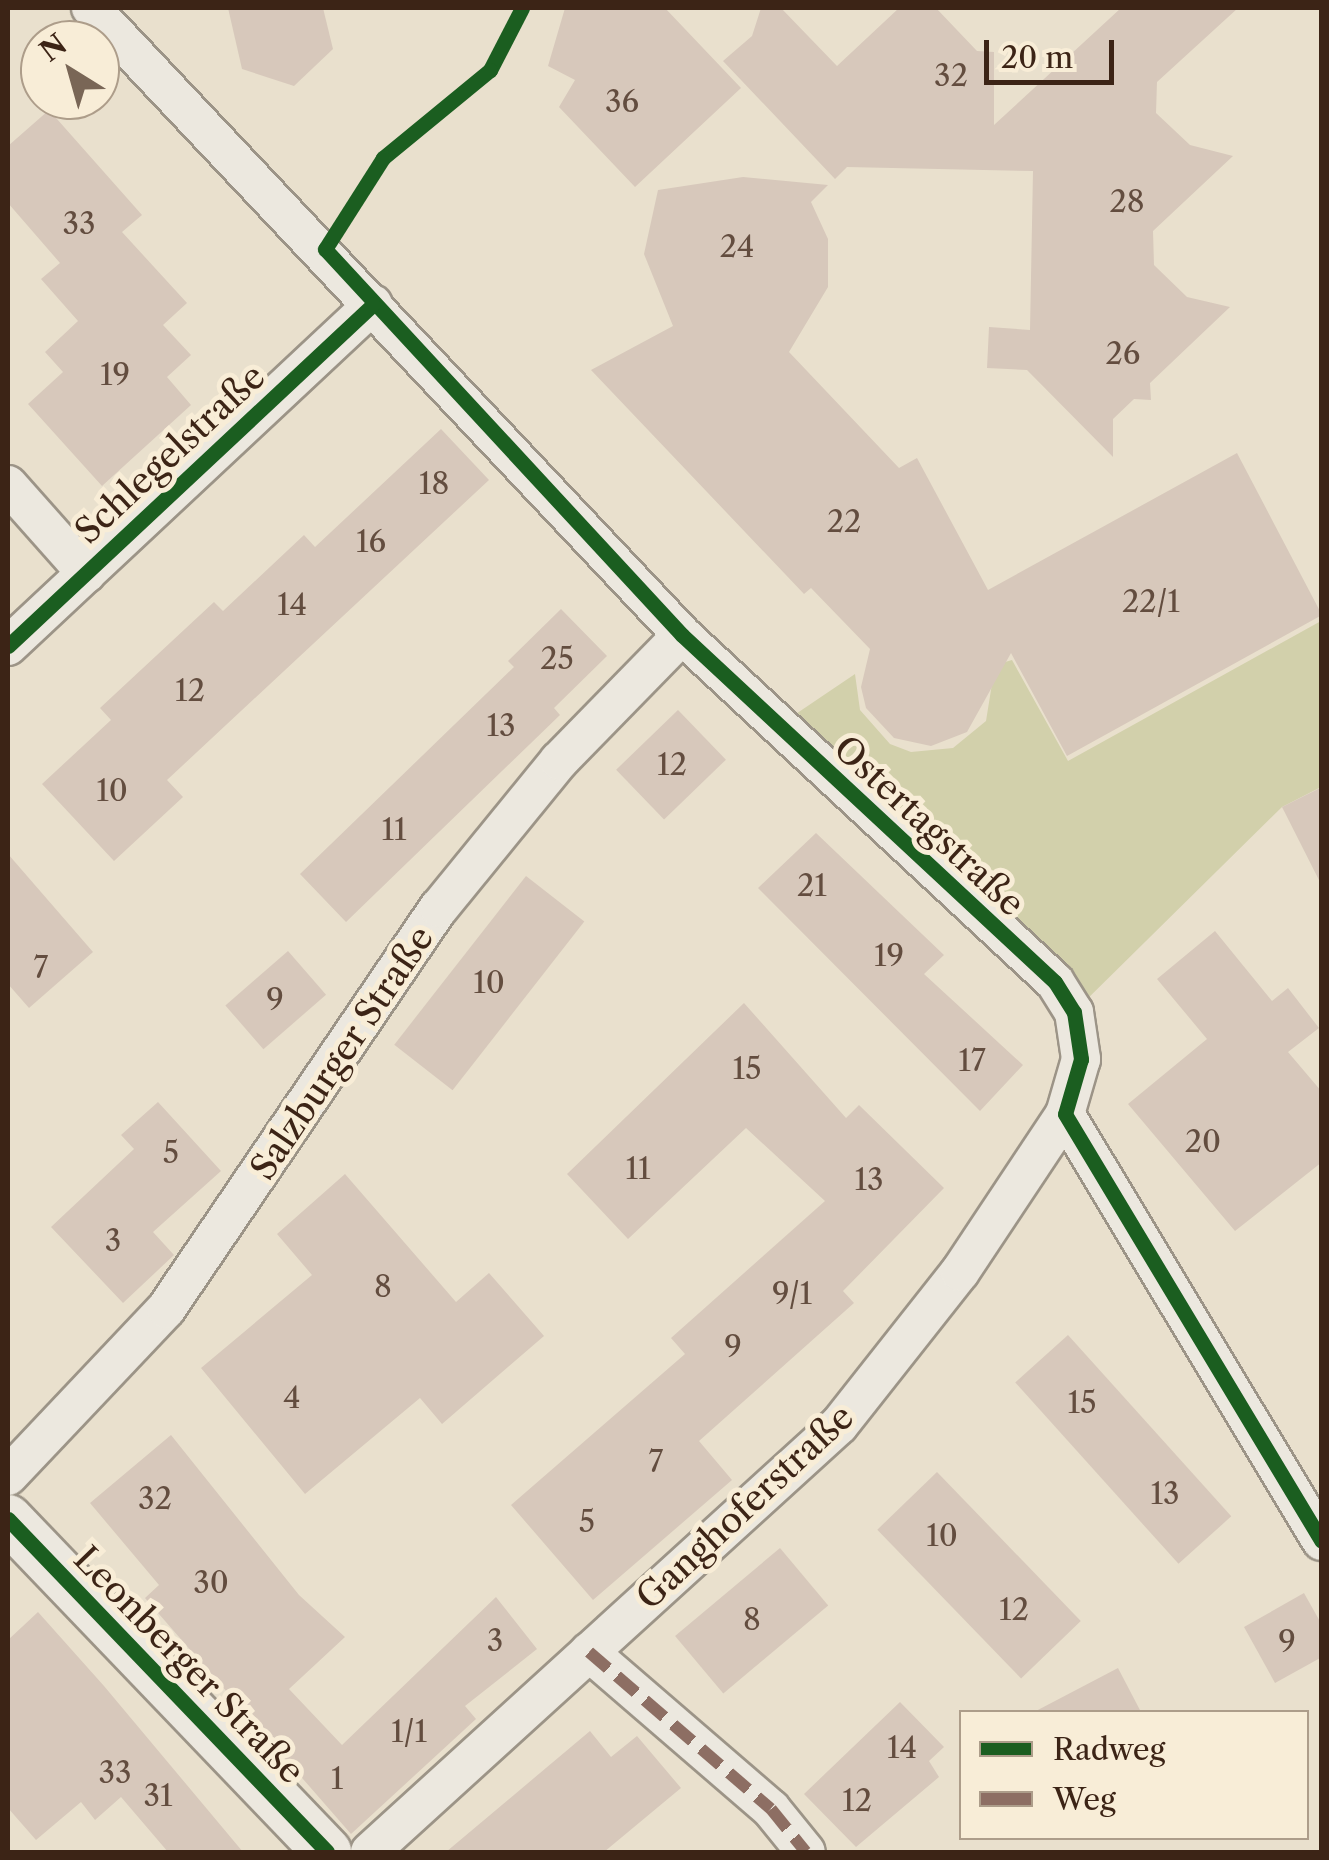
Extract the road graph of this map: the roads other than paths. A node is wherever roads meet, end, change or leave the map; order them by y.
1 (91, 8) edge
2 (373, 305) junction
3 (8, 484) edge
4 (86, 574) junction
5 (682, 635) junction
6 (8, 646) edge
7 (1065, 1114) junction
8 (8, 1476) edge
9 (8, 1518) edge
10 (1322, 1541) edge
11 (589, 1652) junction
12 (327, 1852) edge
13 (370, 1852) edge
14 (806, 1852) edge

1 - 2 street, Ostertagstraße
2 - 4 street, Schlegelstraße
2 - 5 street, Ostertagstraße
3 - 4 street
4 - 6 street, Schlegelstraße
5 - 7 street, Ostertagstraße
5 - 8 street, Salzburger Straße
7 - 10 street
7 - 11 street, Ganghoferstraße
9 - 12 street, Leonberger Straße
11 - 13 street, Ganghoferstraße
11 - 14 street

